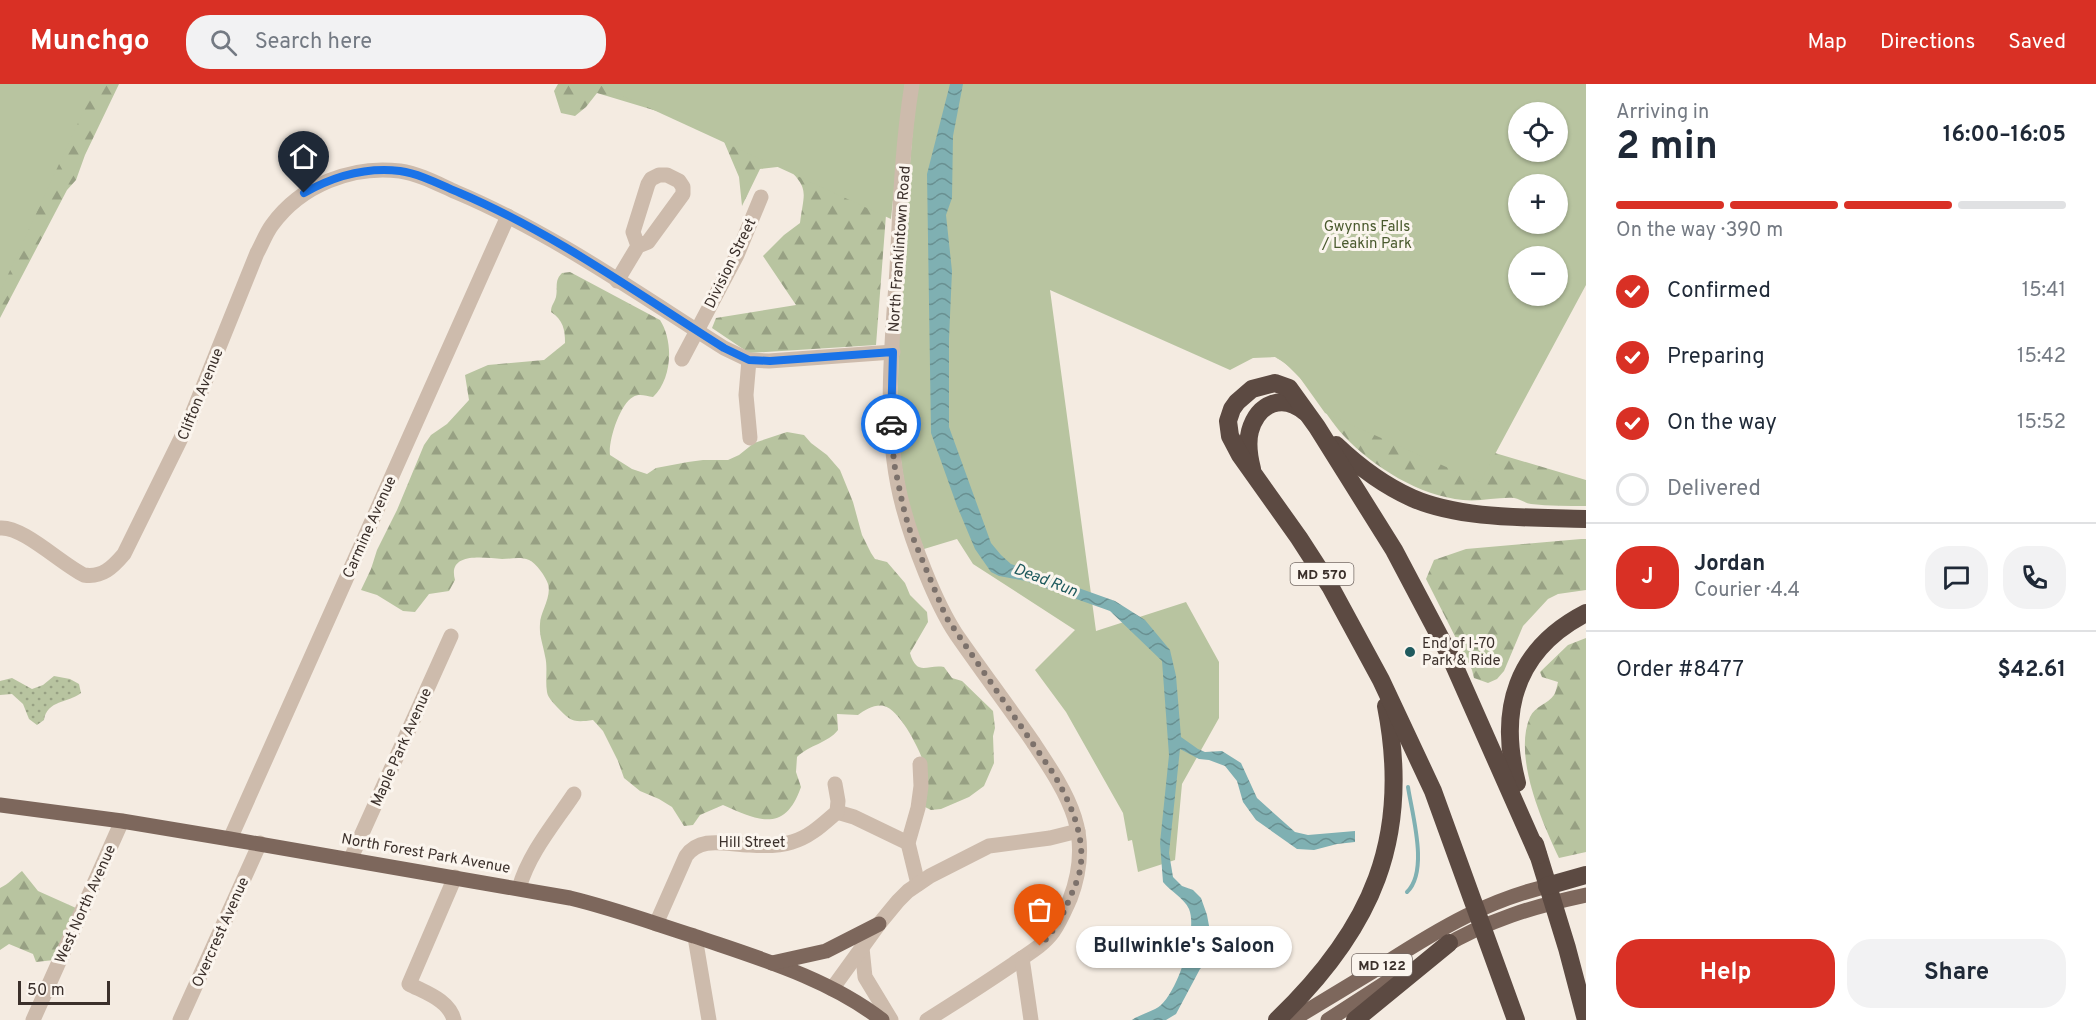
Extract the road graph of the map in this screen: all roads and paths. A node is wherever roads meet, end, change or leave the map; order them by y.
1 (912, 84) edge
2 (761, 197) dead end
3 (508, 216) junction
4 (638, 246) dead end
5 (617, 280) junction
6 (696, 330) junction
7 (893, 352) junction
8 (682, 359) dead end
9 (749, 360) junction
10 (1311, 420) junction
11 (750, 438) dead end
12 (1254, 473) junction
13 (1586, 519) edge
14 (0, 528) edge
15 (1586, 613) edge
16 (451, 636) dead end
17 (1381, 680) junction
18 (920, 764) dead end
19 (835, 784) dead end
20 (574, 794) dead end
21 (0, 805) edge
22 (837, 812) junction
23 (122, 821) junction
24 (1078, 831) junction
25 (230, 838) junction
26 (260, 843) junction
27 (908, 843) junction
28 (1538, 855) junction
29 (351, 858) junction
30 (455, 877) junction
31 (1586, 877) edge
32 (918, 884) junction
33 (1547, 886) joint
34 (519, 888) junction
35 (1586, 895) edge
36 (656, 924) junction
37 (879, 924) junction
38 (695, 937) junction
39 (1449, 944) junction
40 (862, 948) junction
41 (1022, 958) junction
42 (772, 963) junction
43 (1499, 970) junction
44 (832, 989) junction
45 (873, 1005) junction
46 (1032, 1018) edge
47 (33, 1020) edge
48 (180, 1020) edge
49 (454, 1020) edge
50 (709, 1020) edge
51 (882, 1020) edge
52 (891, 1020) edge
53 (927, 1020) edge
54 (1277, 1020) edge
55 (1292, 1020) edge
56 (1328, 1020) edge
57 (1355, 1020) edge
58 (1509, 1020) edge
59 (1516, 1020) edge
60 (1586, 1020) edge

1 - 7 street, North Franklintown Road
2 - 6 street, Division Street
3 - 5 street, Clifton Avenue
3 - 14 street, Clifton Avenue
3 - 25 street, Carmine Avenue
4 - 5 street
5 - 6 street, Clifton Avenue
6 - 8 street, Division Street
6 - 9 street, Clifton Avenue
7 - 9 street
7 - 24 street, North Franklintown Road
9 - 11 street
10 - 12 highway
10 - 12 highway, MD 570
10 - 13 highway
10 - 28 highway, MD 570
12 - 17 highway, MD 570
15 - 28 highway
16 - 29 street, Maple Park Avenue
17 - 43 highway, MD 570
17 - 54 highway
18 - 27 street
19 - 22 street
20 - 34 street
21 - 23 main road, North Forest Park Avenue
22 - 27 street
22 - 36 street, Hill Street
23 - 25 main road, North Forest Park Avenue
23 - 47 street, West North Avenue
24 - 32 street
24 - 41 street, North Franklintown Road
25 - 26 main road, North Forest Park Avenue
26 - 29 main road, North Forest Park Avenue
26 - 48 street, Overcrest Avenue
27 - 32 street
28 - 60 highway, MD 570
29 - 30 main road, North Forest Park Avenue
30 - 34 main road, North Forest Park Avenue
30 - 49 street
31 - 33 highway
32 - 37 street
33 - 55 main road, MD 122
34 - 36 main road, North Forest Park Avenue
35 - 39 main road, MD 122
36 - 38 main road, North Forest Park Avenue
37 - 40 street
37 - 42 main road
38 - 42 main road, North Forest Park Avenue
38 - 50 street
39 - 56 main road, MD 122
39 - 57 highway
40 - 44 street
40 - 45 street
41 - 46 street
41 - 53 street, North Franklintown Road
42 - 44 main road, North Forest Park Avenue
43 - 58 highway
43 - 59 highway, MD 570
44 - 45 main road, North Forest Park Avenue
45 - 51 main road, North Forest Park Avenue
45 - 52 street

